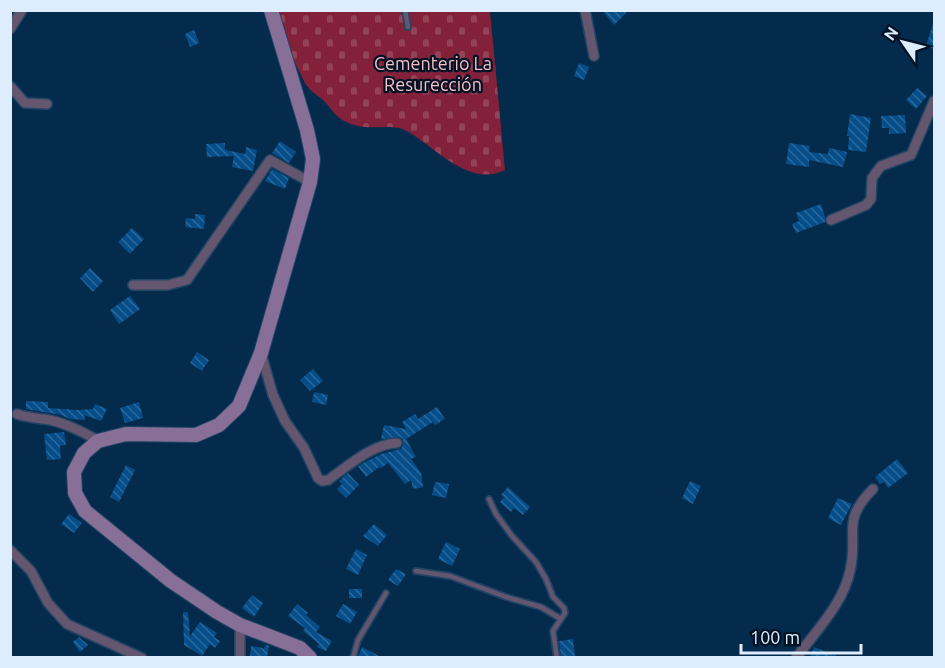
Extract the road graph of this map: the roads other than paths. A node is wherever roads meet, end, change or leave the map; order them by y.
1 (22, 10) edge
2 (271, 10) edge
3 (405, 10) edge
4 (585, 10) edge
5 (408, 27) dead end
6 (10, 28) edge
7 (594, 56) dead end
8 (10, 86) edge
9 (934, 101) edge
10 (47, 104) dead end
11 (310, 182) junction
12 (831, 220) dead end
13 (133, 285) dead end
14 (261, 353) junction
15 (17, 414) dead end
16 (99, 441) junction
17 (397, 443) dead end
18 (873, 489) dead end
19 (489, 499) dead end
20 (10, 550) edge
21 (416, 571) dead end
22 (386, 593) dead end
23 (561, 619) junction
24 (240, 625) junction
25 (142, 657) edge
26 (240, 657) edge
27 (310, 657) edge
28 (353, 657) edge
29 (557, 657) edge
30 (796, 657) edge

1 - 6 street
2 - 11 street
3 - 5 lane
4 - 7 street
8 - 10 street
9 - 12 street
11 - 13 street
11 - 14 street
14 - 16 street
14 - 17 street
15 - 16 street
16 - 24 street
18 - 30 street
19 - 23 lane
20 - 25 street
21 - 23 lane
22 - 28 lane
23 - 29 lane
24 - 26 street
24 - 27 street

